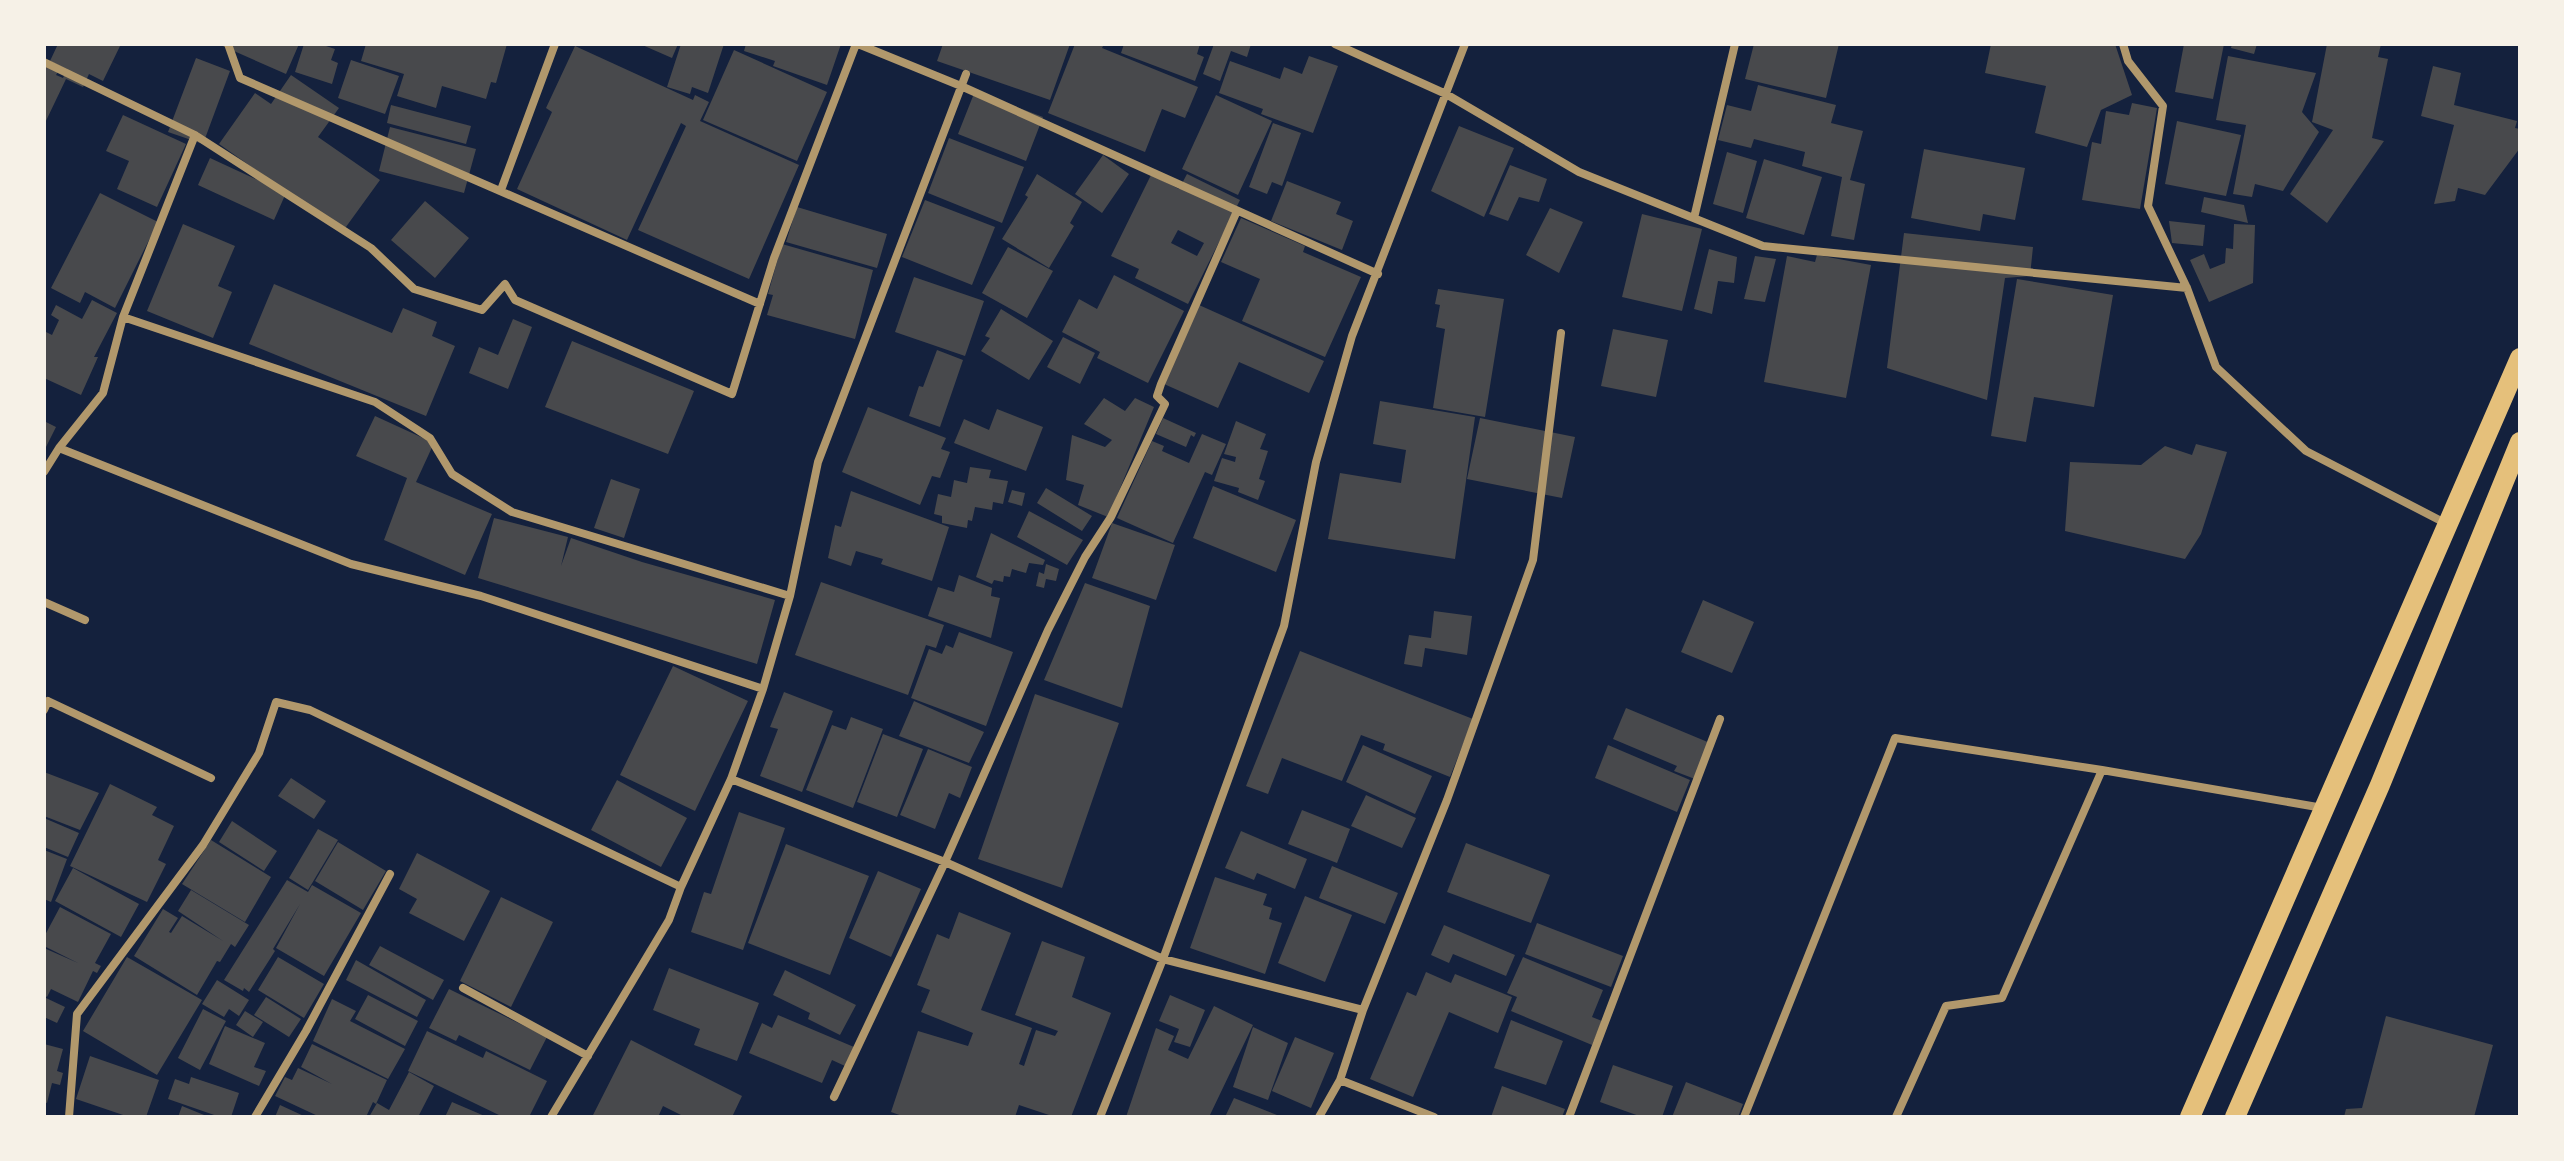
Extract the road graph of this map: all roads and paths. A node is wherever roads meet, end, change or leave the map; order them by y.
1 (228, 44) edge
2 (555, 44) edge
3 (857, 44) edge
4 (1335, 44) edge
5 (1465, 44) edge
6 (1735, 44) edge
7 (2123, 44) edge
8 (44, 62) edge
9 (966, 74) dead end
10 (961, 86) junction
11 (1446, 94) junction
12 (195, 135) junction
13 (501, 190) junction
14 (1237, 211) junction
15 (1694, 218) junction
16 (1378, 274) junction
17 (2187, 288) junction
18 (760, 304) junction
19 (123, 317) junction
20 (1561, 333) dead end
21 (2520, 358) edge
22 (2520, 442) edge
23 (59, 448) junction
24 (44, 472) edge
25 (2447, 524) junction
26 (790, 596) junction
27 (44, 602) edge
28 (85, 620) dead end
29 (763, 689) junction
30 (44, 710) edge
31 (1720, 719) dead end
32 (2102, 770) junction
33 (211, 778) dead end
34 (731, 779) junction
35 (2324, 809) junction
36 (945, 862) junction
37 (390, 874) dead end
38 (681, 887) junction
39 (1163, 959) junction
40 (463, 988) dead end
41 (1363, 1010) junction
42 (588, 1056) junction
43 (1340, 1080) junction
44 (834, 1097) dead end
45 (69, 1117) edge
46 (255, 1117) edge
47 (551, 1117) edge
48 (1100, 1117) edge
49 (1319, 1117) edge
50 (1434, 1117) edge
51 (1569, 1117) edge
52 (1744, 1117) edge
53 (1896, 1117) edge
54 (2190, 1117) edge
55 (2235, 1117) edge

1 - 13 street
2 - 13 street
3 - 10 street
3 - 18 street
4 - 11 street
5 - 11 street
6 - 15 street
7 - 17 street
8 - 12 street
9 - 10 street
10 - 14 street
10 - 26 street
11 - 15 street
11 - 16 street
12 - 18 street
12 - 19 street
13 - 18 street
14 - 16 street
14 - 36 street
15 - 17 street
16 - 39 street
17 - 25 street
19 - 23 street
19 - 26 street
20 - 41 street
21 - 25 main road
22 - 55 main road
23 - 24 street
23 - 29 street
25 - 35 main road
26 - 29 street
27 - 28 street
29 - 34 street
30 - 33 street
31 - 51 street
32 - 35 street
32 - 52 street
32 - 53 street
34 - 36 street
34 - 38 street
35 - 54 main road
36 - 39 street
36 - 44 street
37 - 46 street
38 - 42 street
38 - 45 street
39 - 41 street
39 - 48 street
40 - 42 street
41 - 43 street
42 - 47 street
43 - 49 street
43 - 50 street

